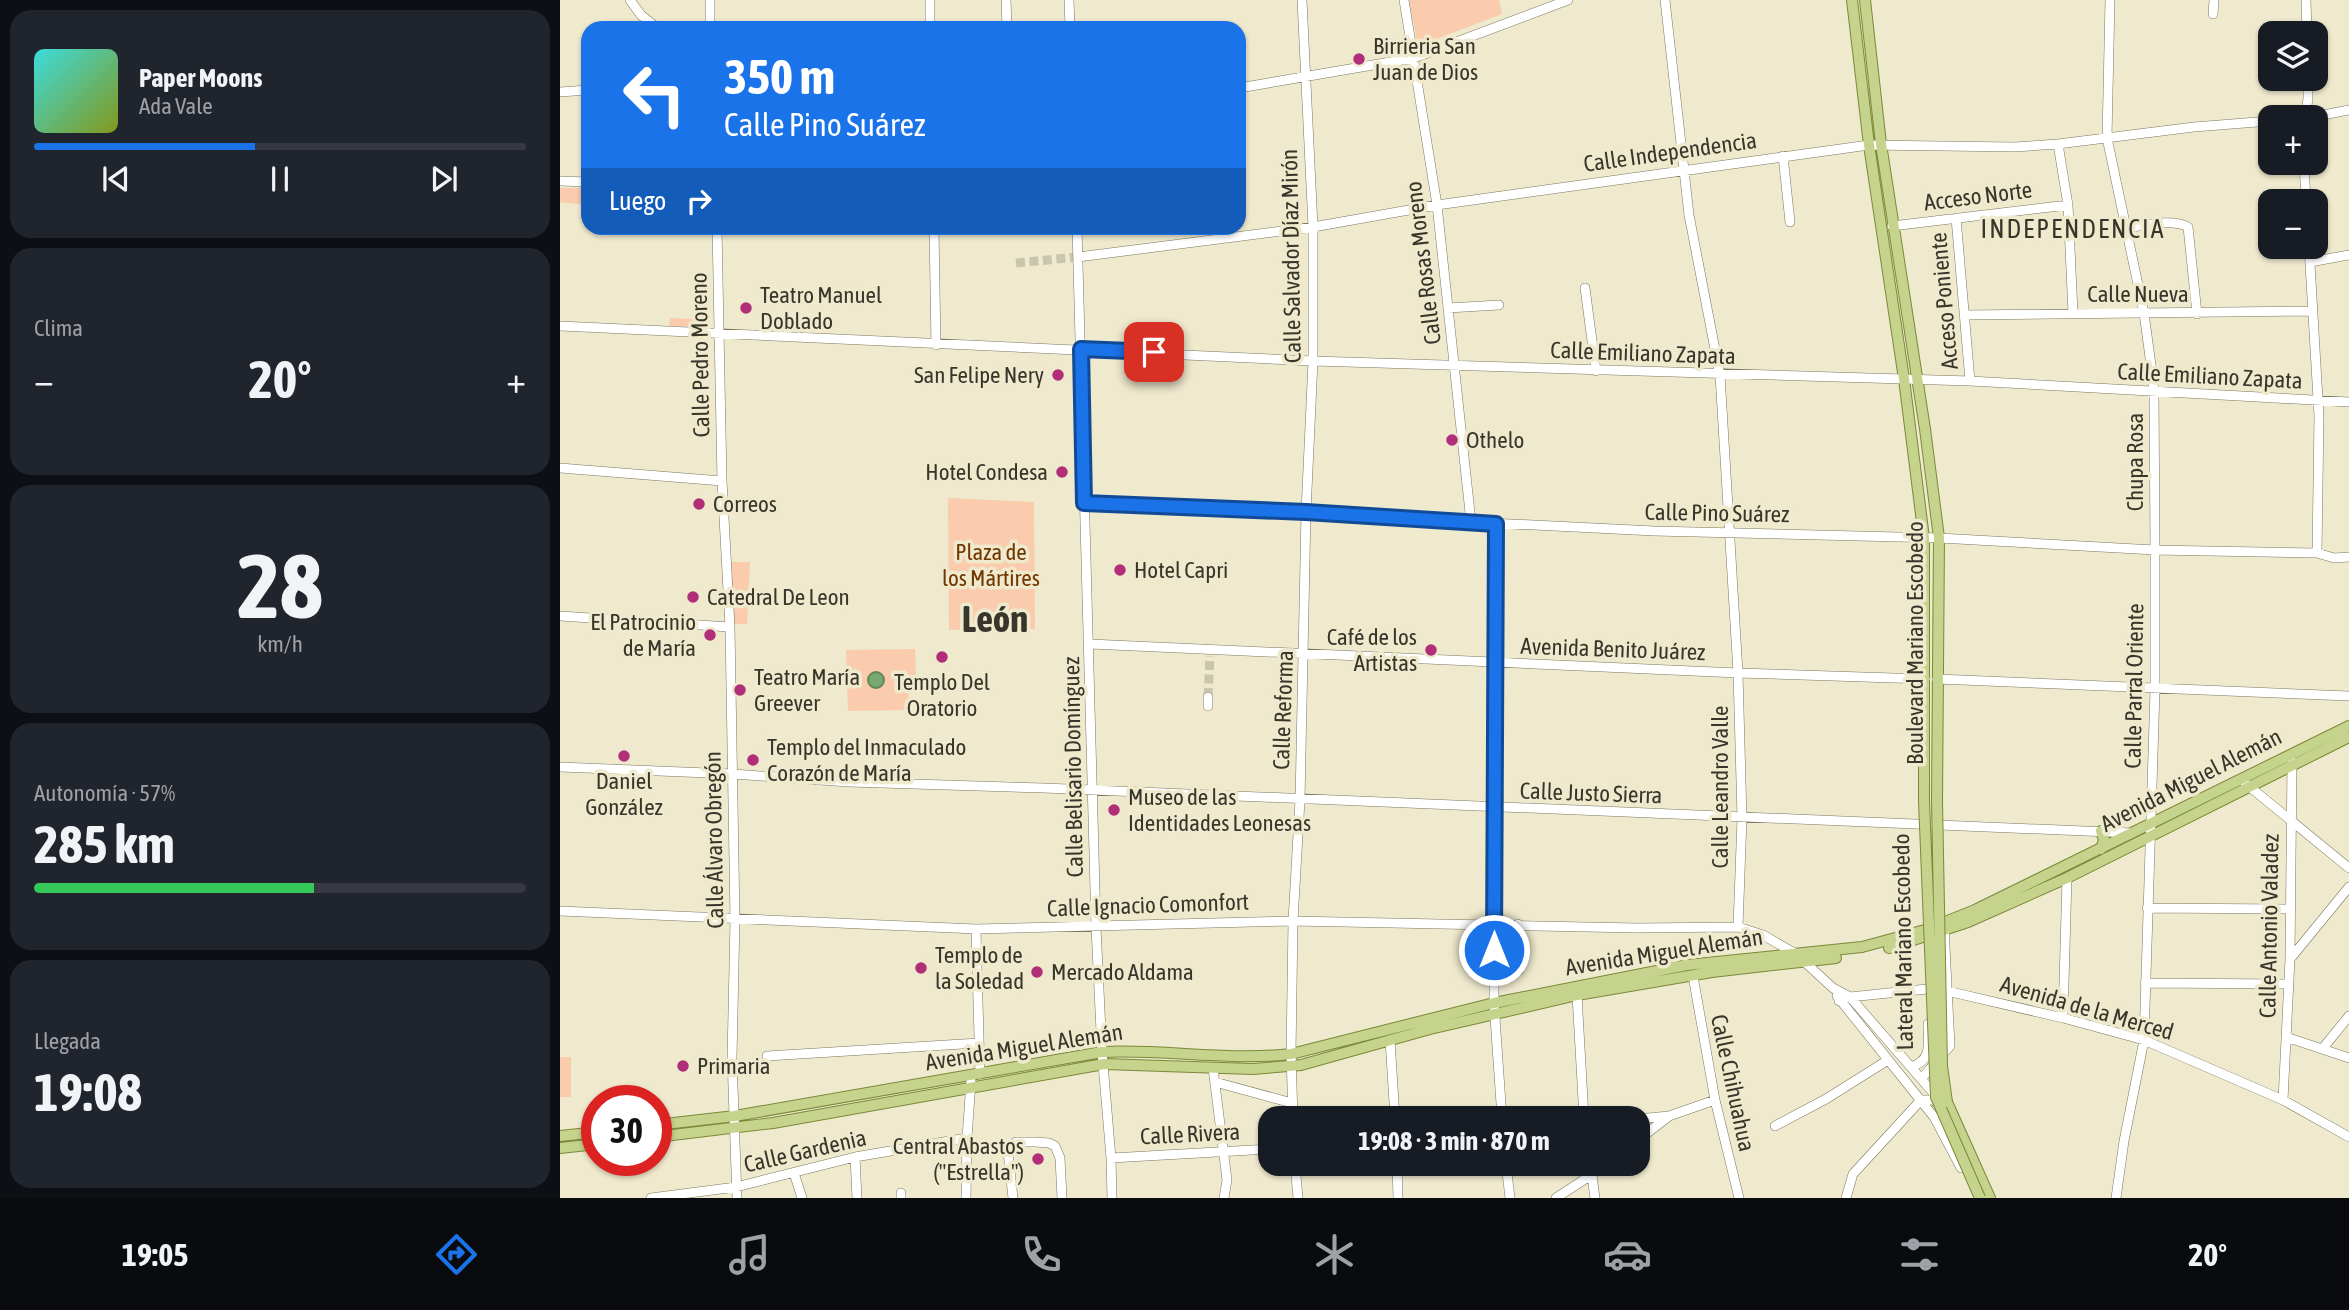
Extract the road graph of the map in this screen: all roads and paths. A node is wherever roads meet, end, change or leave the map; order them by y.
1 (630, 0) edge
2 (709, 0) edge
3 (930, 0) edge
4 (1006, 0) edge
5 (1069, 0) edge
6 (1302, 0) edge
7 (1404, 0) edge
8 (1568, 0) edge
9 (1665, 0) edge
10 (1852, 0) edge
11 (1865, 0) edge
12 (2110, 0) edge
13 (2214, 0) edge
14 (2306, 0) edge
15 (2213, 14) dead end
16 (648, 21) edge
17 (710, 21) edge
18 (930, 21) edge
19 (1007, 21) edge
20 (1070, 21) edge
21 (2307, 21) edge
22 (1414, 58) junction
23 (1306, 78) junction
24 (1246, 87) edge
25 (581, 90) edge
26 (560, 92) edge
27 (2349, 110) edge
28 (2328, 114) edge
29 (2258, 122) edge
30 (2107, 138) junction
31 (1875, 144) junction
32 (2058, 144) junction
33 (1783, 156) junction
34 (1684, 169) junction
35 (560, 181) edge
36 (581, 182) edge
37 (1437, 205) junction
38 (2068, 205) junction
39 (1956, 218) junction
40 (1790, 222) dead end
41 (1892, 226) junction
42 (1312, 227) junction
43 (2125, 228) junction
44 (717, 235) edge
45 (934, 235) edge
46 (1077, 235) edge
47 (2349, 255) edge
48 (1078, 257) junction
49 (2310, 261) joint
50 (1585, 288) dead end
51 (1499, 305) dead end
52 (1448, 308) junction
53 (2312, 310) junction
54 (2073, 313) junction
55 (2144, 313) junction
56 (1964, 314) junction
57 (2197, 314) junction
58 (560, 326) edge
59 (719, 334) junction
60 (936, 345) junction
61 (1081, 349) junction
62 (1313, 361) junction
63 (1454, 365) junction
64 (1596, 371) junction
65 (1720, 375) junction
66 (1904, 379) junction
67 (1918, 380) junction
68 (1970, 381) junction
69 (2154, 393) junction
70 (2318, 402) junction
71 (2349, 402) edge
72 (560, 468) edge
73 (722, 481) junction
74 (1084, 503) junction
75 (1306, 512) junction
76 (1471, 522) junction
77 (1496, 524) junction
78 (1729, 533) junction
79 (1924, 538) junction
80 (1939, 538) junction
81 (2155, 550) junction
82 (2317, 553) junction
83 (2349, 557) edge
84 (2334, 558) junction
85 (2349, 566) edge
86 (560, 616) edge
87 (730, 627) junction
88 (1090, 644) junction
89 (1305, 654) junction
90 (1495, 663) junction
91 (1738, 673) junction
92 (1937, 679) junction
93 (1925, 685) junction
94 (2155, 690) junction
95 (2349, 696) edge
96 (2349, 726) edge
97 (2349, 737) edge
98 (2294, 752) junction
99 (2292, 765) junction
100 (560, 767) edge
101 (733, 774) junction
102 (2245, 783) junction
103 (1093, 792) junction
104 (1300, 800) junction
105 (1922, 804) junction
106 (1938, 805) junction
107 (1494, 808) junction
108 (1742, 818) junction
109 (2290, 820) junction
110 (2151, 823) junction
111 (1922, 824) junction
112 (1941, 825) junction
113 (2101, 831) junction
114 (2131, 833) junction
115 (2151, 835) junction
116 (2101, 849) junction
117 (2349, 868) edge
118 (2067, 878) junction
119 (2349, 887) edge
120 (2147, 908) junction
121 (2290, 909) junction
122 (560, 911) edge
123 (735, 920) junction
124 (1293, 921) junction
125 (1494, 924) junction
126 (1518, 924) junction
127 (1944, 926) junction
128 (1096, 927) junction
129 (1738, 927) junction
130 (976, 929) junction
131 (1925, 934) junction
132 (1800, 958) junction
133 (2290, 959) junction
134 (1519, 970) dead end
135 (1692, 975) junction
136 (2145, 983) junction
137 (2288, 984) junction
138 (1833, 988) junction
139 (1927, 989) junction
140 (1947, 990) junction
141 (1577, 995) junction
142 (1850, 997) junction
143 (1839, 1001) junction
144 (1494, 1008) junction
145 (2349, 1016) edge
146 (2063, 1017) junction
147 (2286, 1037) junction
148 (1390, 1040) junction
149 (2144, 1040) junction
150 (979, 1043) junction
151 (2323, 1048) junction
152 (1102, 1052) junction
153 (1290, 1054) junction
154 (767, 1056) dead end
155 (2349, 1058) edge
156 (1888, 1060) junction
157 (1104, 1064) junction
158 (1291, 1067) junction
159 (1911, 1067) junction
160 (1213, 1068) junction
161 (974, 1079) junction
162 (1922, 1079) junction
163 (1215, 1082) junction
164 (1715, 1100) junction
165 (1921, 1100) junction
166 (2283, 1100) junction
167 (1292, 1103) junction
168 (1292, 1106) edge
169 (1394, 1106) edge
170 (1501, 1106) edge
171 (1583, 1106) edge
172 (1952, 1114) junction
173 (735, 1116) junction
174 (1669, 1116) junction
175 (1650, 1118) edge
176 (672, 1123) edge
177 (1775, 1126) dead end
178 (735, 1129) junction
179 (1650, 1131) edge
180 (581, 1134) edge
181 (672, 1135) edge
182 (560, 1136) edge
183 (967, 1138) junction
184 (2349, 1138) edge
185 (581, 1146) edge
186 (560, 1148) edge
187 (1258, 1150) edge
188 (1223, 1151) junction
189 (855, 1157) junction
190 (1111, 1158) junction
191 (794, 1173) junction
192 (1296, 1176) edge
193 (1397, 1176) edge
194 (1507, 1176) edge
195 (1592, 1176) joint
196 (736, 1187) junction
197 (651, 1198) edge
198 (737, 1198) edge
199 (802, 1198) edge
200 (857, 1198) edge
201 (966, 1198) edge
202 (1013, 1198) edge
203 (1062, 1198) edge
204 (1112, 1198) edge
205 (1224, 1198) edge
206 (1298, 1198) edge
207 (1398, 1198) edge
208 (1510, 1198) edge
209 (1556, 1198) edge
210 (1595, 1198) edge
211 (1739, 1198) edge
212 (1846, 1198) edge
213 (1975, 1198) edge
214 (1980, 1198) edge
215 (1990, 1198) edge
216 (2116, 1198) edge

1 - 16 street
2 - 17 street
3 - 18 street
4 - 19 street
5 - 20 street
6 - 23 street, Calle Salvador Díaz Mirón
7 - 22 street, Calle Rosas Moreno
8 - 22 street
9 - 34 street, Calle Leandro Valle
10 - 31 main road, Boulevard Mariano Escobedo
11 - 31 main road, Boulevard Mariano Escobedo
12 - 30 street, Chupa Rosa
13 - 15 street
14 - 21 street
22 - 23 street
22 - 37 street, Calle Rosas Moreno
23 - 24 street
23 - 42 street, Calle Salvador Díaz Mirón
25 - 26 street
27 - 28 street
29 - 30 street, Calle Independencia
30 - 32 street, Calle Independencia
30 - 43 street, Chupa Rosa
31 - 32 street, Calle Independencia
31 - 33 street, Calle Independencia
31 - 41 main road, Boulevard Mariano Escobedo
31 - 66 main road, Boulevard Mariano Escobedo
32 - 38 street
33 - 34 street, Calle Independencia
33 - 40 street
34 - 37 street, Calle Independencia
34 - 65 street, Calle Leandro Valle
35 - 36 street
37 - 42 street, Calle Independencia
37 - 52 street, Calle Rosas Moreno
38 - 39 street, Acceso Norte
38 - 54 street
39 - 41 street, Acceso Norte
39 - 56 street, Acceso Poniente
41 - 67 main road, Boulevard Mariano Escobedo
42 - 48 street, Calle Independencia
42 - 62 street, Calle Salvador Díaz Mirón
43 - 55 street, Chupa Rosa
43 - 57 street
44 - 59 street, Calle Pedro Moreno
45 - 60 street
46 - 48 street, Calle Belisario Domínguez
47 - 49 street
48 - 61 street, Calle Belisario Domínguez
49 - 53 street
50 - 64 street
51 - 52 street
52 - 63 street, Calle Rosas Moreno
53 - 57 street, Calle Nueva
53 - 70 street
54 - 55 street, Calle Nueva
54 - 56 street, Calle Nueva
55 - 57 street, Calle Nueva
55 - 69 street, Chupa Rosa
56 - 68 street, Acceso Poniente
58 - 59 street, Calle Emiliano Zapata
59 - 60 street, Calle Emiliano Zapata
59 - 73 street, Calle Pedro Moreno
60 - 61 street, Calle Emiliano Zapata
61 - 62 street, Calle Emiliano Zapata
61 - 74 street, Calle Belisario Domínguez
62 - 63 street, Calle Emiliano Zapata
62 - 75 street, Calle Salvador Díaz Mirón
63 - 64 street, Calle Emiliano Zapata
63 - 76 street, Calle Rosas Moreno
64 - 65 street, Calle Emiliano Zapata
65 - 66 street, Calle Emiliano Zapata
65 - 78 street, Calle Leandro Valle
66 - 67 street, Calle Emiliano Zapata
66 - 79 main road, Boulevard Mariano Escobedo
67 - 68 street, Calle Emiliano Zapata
67 - 80 main road, Boulevard Mariano Escobedo
68 - 69 street, Calle Emiliano Zapata
69 - 70 street, Calle Emiliano Zapata
69 - 81 street, Chupa Rosa
70 - 71 street, Calle Emiliano Zapata
70 - 82 street
72 - 73 street
73 - 87 street, Calle Álvaro Obregón
74 - 75 street, Calle Pino Suárez
74 - 88 street, Calle Belisario Domínguez
75 - 76 street, Calle Pino Suárez
75 - 89 street, Calle Reforma
76 - 77 street, Calle Pino Suárez
77 - 78 street, Calle Pino Suárez
77 - 90 street
78 - 79 street, Calle Pino Suárez
78 - 91 street, Calle Leandro Valle
79 - 80 street, Calle Pino Suárez
79 - 93 main road, Boulevard Mariano Escobedo
80 - 81 street, Calle Pino Suárez
80 - 92 main road, Boulevard Mariano Escobedo
81 - 82 street, Calle Pino Suárez
81 - 94 street, Calle Parral Oriente
82 - 84 street, Calle Pino Suárez
83 - 84 street, Calle Pino Suárez
84 - 85 street
86 - 87 street
87 - 101 street, Calle Álvaro Obregón
88 - 89 street, Avenida Benito Juárez
88 - 103 street, Calle Belisario Domínguez
89 - 90 street, Avenida Benito Juárez
89 - 104 street, Calle Reforma
90 - 91 street, Avenida Benito Juárez
90 - 107 street
91 - 93 street, Avenida Benito Juárez
91 - 108 street, Calle Leandro Valle
92 - 94 street
92 - 106 main road, Boulevard Mariano Escobedo
93 - 105 main road, Boulevard Mariano Escobedo
94 - 95 street
94 - 110 street, Calle Parral Oriente
96 - 98 main road, Avenida Miguel Alemán
97 - 99 main road, Avenida Miguel Alemán
98 - 99 street, Calle Antonio Valadez
98 - 102 main road, Avenida Miguel Alemán
99 - 102 main road, Avenida Miguel Alemán
99 - 109 street, Calle Antonio Valadez
100 - 101 street, Calle Justo Sierra
101 - 103 street, Calle Justo Sierra
101 - 123 street, Calle Álvaro Obregón
102 - 109 street
102 - 110 main road, Avenida Miguel Alemán
102 - 115 main road, Avenida Miguel Alemán
103 - 104 street, Calle Justo Sierra
103 - 128 street, Calle Belisario Domínguez
104 - 107 street, Calle Justo Sierra
104 - 124 street, Calle Reforma
105 - 106 street, Lateral Mariano Escobedo
105 - 111 street, Lateral Mariano Escobedo
105 - 214 main road, Boulevard Mariano Escobedo, bridge
106 - 112 street, Lateral Mariano Escobedo
106 - 172 main road, Boulevard Mariano Escobedo, bridge
107 - 108 street, Calle Justo Sierra
107 - 125 street
108 - 111 street, Calle Justo Sierra
108 - 129 street, Calle Leandro Valle
109 - 117 street
109 - 121 street, Calle Antonio Valadez
110 - 114 main road, Avenida Miguel Alemán
110 - 115 street, Calle Parral Oriente
111 - 112 street, Calle Justo Sierra
111 - 131 street, Lateral Mariano Escobedo
112 - 113 street, Calle Justo Sierra
112 - 127 street, Lateral Mariano Escobedo
113 - 114 street, Calle Justo Sierra
113 - 116 main road
114 - 115 street, Calle Justo Sierra
114 - 116 main road, Avenida Miguel Alemán
115 - 118 main road, Avenida Miguel Alemán
115 - 120 street, Calle Parral Oriente
116 - 127 main road, Avenida Miguel Alemán
118 - 127 main road, Avenida Miguel Alemán
118 - 146 street
119 - 133 street
120 - 121 street
120 - 136 street, Calle Parral Oriente
121 - 133 street, Calle Antonio Valadez
122 - 123 street, Calle Ignacio Comonfort
123 - 130 street, Calle Ignacio Comonfort
123 - 173 street, Calle Álvaro Obregón
124 - 125 street, Calle Ignacio Comonfort
124 - 128 street, Calle Ignacio Comonfort
124 - 153 street, Calle Reforma
125 - 126 street, Calle Ignacio Comonfort
125 - 144 street
126 - 129 street, Calle Ignacio Comonfort
126 - 134 street
127 - 131 main road, Avenida Miguel Alemán
127 - 140 street, Lateral Mariano Escobedo
128 - 130 street, Calle Ignacio Comonfort
128 - 152 street, Calle Belisario Domínguez
129 - 132 street
130 - 150 street
131 - 132 main road, Avenida Miguel Alemán
131 - 139 street, Lateral Mariano Escobedo
132 - 135 main road, Avenida Miguel Alemán
132 - 138 street
132 - 144 main road, Avenida Miguel Alemán
133 - 137 street, Calle Antonio Valadez
135 - 141 main road, Avenida Miguel Alemán
135 - 164 street, Calle Chihuahua
136 - 137 street
136 - 149 street, Calle Parral Oriente
137 - 147 street, Calle Antonio Valadez
138 - 142 street
138 - 143 street
139 - 140 street, Avenida de la Merced
139 - 142 street, Avenida de la Merced
139 - 159 street, Lateral Mariano Escobedo
140 - 146 street, Avenida de la Merced
140 - 162 street, Lateral Mariano Escobedo
141 - 144 main road, Avenida Miguel Alemán
141 - 171 street
142 - 143 street, Avenida de la Merced
142 - 159 street
143 - 156 street
144 - 148 main road, Avenida Miguel Alemán
144 - 153 main road, Avenida Miguel Alemán
144 - 170 street
145 - 151 street
146 - 149 street, Avenida de la Merced
147 - 151 street
147 - 166 street, Calle Antonio Valadez
148 - 158 main road, Avenida Miguel Alemán
148 - 169 street
149 - 166 street, Avenida de la Merced
149 - 216 street, Calle Parral Oriente
150 - 154 street
150 - 161 street
151 - 155 street
152 - 153 main road, Avenida Miguel Alemán
152 - 157 street, Calle Belisario Domínguez
152 - 161 main road, Avenida Miguel Alemán
153 - 158 street, Calle Reforma
156 - 165 street
156 - 177 street
157 - 160 main road, Avenida Miguel Alemán
157 - 161 main road, Avenida Miguel Alemán
157 - 190 street, Calle Belisario Domínguez
158 - 160 main road, Avenida Miguel Alemán
158 - 167 street, Calle Reforma
159 - 162 street
160 - 163 street
161 - 173 main road, Avenida Miguel Alemán
161 - 178 main road, Avenida Miguel Alemán
161 - 183 street
162 - 172 street
163 - 167 street
163 - 188 street
164 - 174 street
164 - 211 street, Calle Chihuahua
165 - 172 street
165 - 212 street
165 - 213 street
166 - 184 street, Avenida de la Merced
167 - 168 street, Calle Reforma
172 - 215 main road, Boulevard Mariano Escobedo
173 - 176 main road, Avenida Miguel Alemán
173 - 178 street, Calle Álvaro Obregón
174 - 175 street
174 - 179 street
178 - 181 main road, Avenida Miguel Alemán
178 - 196 street, Calle Álvaro Obregón
180 - 182 main road
183 - 189 street, Calle Gardenia
183 - 201 street
185 - 186 main road
187 - 188 street, Calle Rivera
188 - 190 street, Calle Rivera
188 - 205 street
189 - 191 street, Calle Gardenia
189 - 200 street
190 - 204 street, Calle Belisario Domínguez
191 - 196 street, Calle Gardenia
191 - 199 street
192 - 206 street
193 - 207 street
194 - 208 street
195 - 209 street
195 - 210 street
196 - 197 street, Calle Gardenia
196 - 198 street, Calle Álvaro Obregón
202 - 203 street

